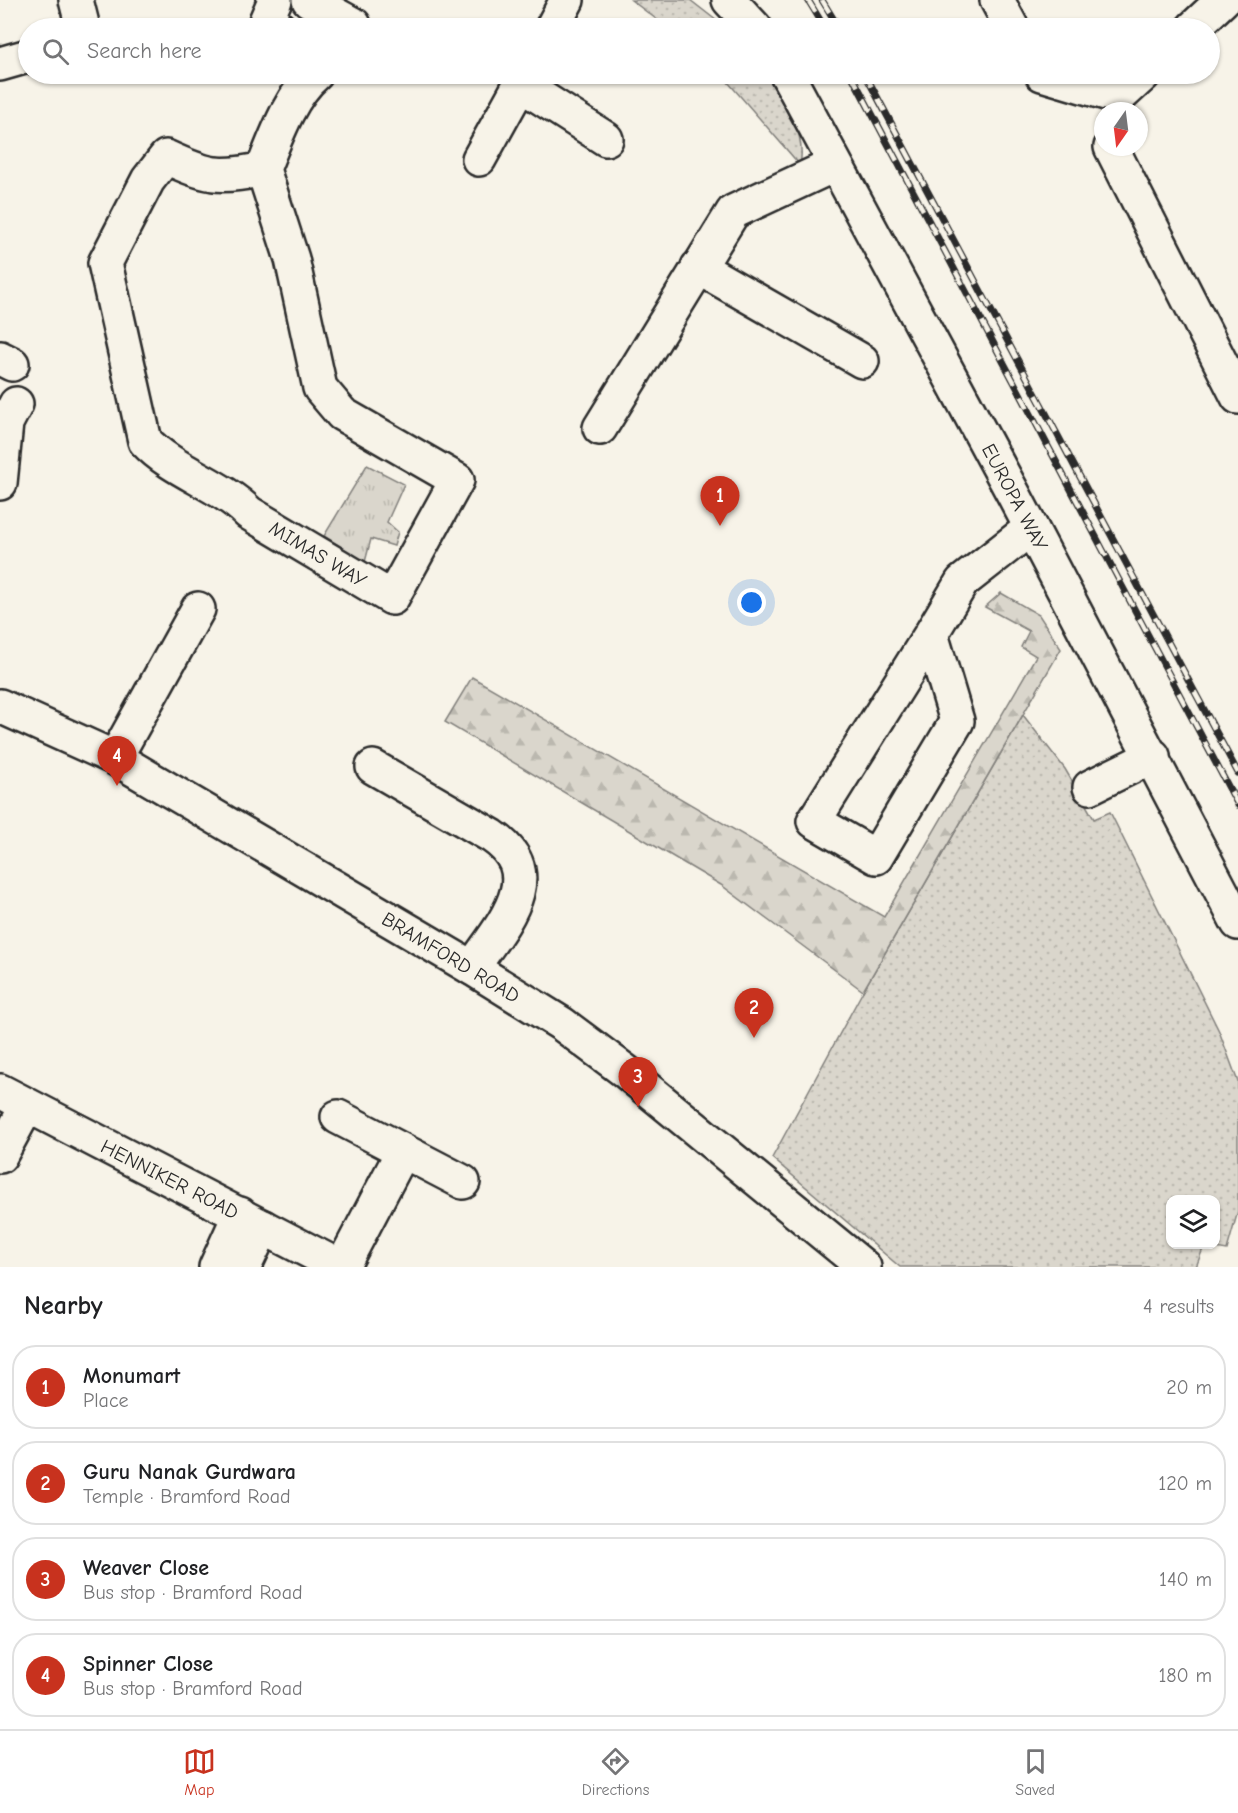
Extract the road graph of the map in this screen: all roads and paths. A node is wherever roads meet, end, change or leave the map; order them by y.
1 (76, 0) edge
2 (275, 0) edge
3 (309, 0) edge
4 (567, 0) edge
5 (729, 0) edge
6 (997, 0) edge
7 (1223, 0) edge
8 (80, 18) edge
9 (267, 18) edge
10 (354, 18) edge
11 (557, 18) edge
12 (746, 18) edge
13 (1007, 18) edge
14 (1204, 18) edge
15 (18, 59) edge
16 (0, 64) edge
17 (305, 84) edge
18 (521, 84) edge
19 (531, 84) edge
20 (792, 84) edge
21 (1067, 84) edge
22 (1135, 84) edge
23 (1112, 102) edge
24 (1119, 102) edge
25 (606, 139) dead end
26 (1116, 156) edge
27 (479, 159) dead end
28 (834, 165) junction
29 (263, 169) junction
30 (698, 267) junction
31 (862, 361) dead end
32 (1238, 397) edge
33 (16, 404) dead end
34 (600, 428) dead end
35 (0, 483) edge
36 (1031, 528) junction
37 (198, 609) dead end
38 (931, 634) junction
39 (0, 706) edge
40 (1153, 756) junction
41 (115, 758) junction
42 (373, 767) dead end
43 (1090, 787) dead end
44 (1238, 922) edge
45 (472, 968) junction
46 (14, 1098) edge
47 (338, 1118) dead end
48 (402, 1151) junction
49 (0, 1156) edge
50 (464, 1182) dead end
51 (251, 1220) junction
52 (216, 1267) edge
53 (244, 1267) edge
54 (341, 1267) edge
55 (864, 1267) edge

1 - 8 street
2 - 9 street
3 - 10 street
4 - 11 street
5 - 12 street
6 - 13 street
7 - 14 street
15 - 16 street
17 - 29 street
18 - 27 street
19 - 25 street
20 - 28 street, EUROPA WAY
21 - 23 street
22 - 24 street
26 - 32 street
28 - 30 street
28 - 36 street, EUROPA WAY
29 - 29 street, MIMAS WAY
30 - 31 street
30 - 34 street
33 - 35 street
36 - 38 street
36 - 40 street, EUROPA WAY
37 - 41 street
38 - 38 street
39 - 41 street, BRAMFORD ROAD
40 - 43 street
40 - 44 street, EUROPA WAY
41 - 45 street, BRAMFORD ROAD
42 - 45 street
45 - 55 street, BRAMFORD ROAD
46 - 49 street
46 - 51 street, HENNIKER ROAD
47 - 48 street
48 - 50 street
48 - 54 street
51 - 52 street
51 - 53 street
51 - 54 street, HENNIKER ROAD

